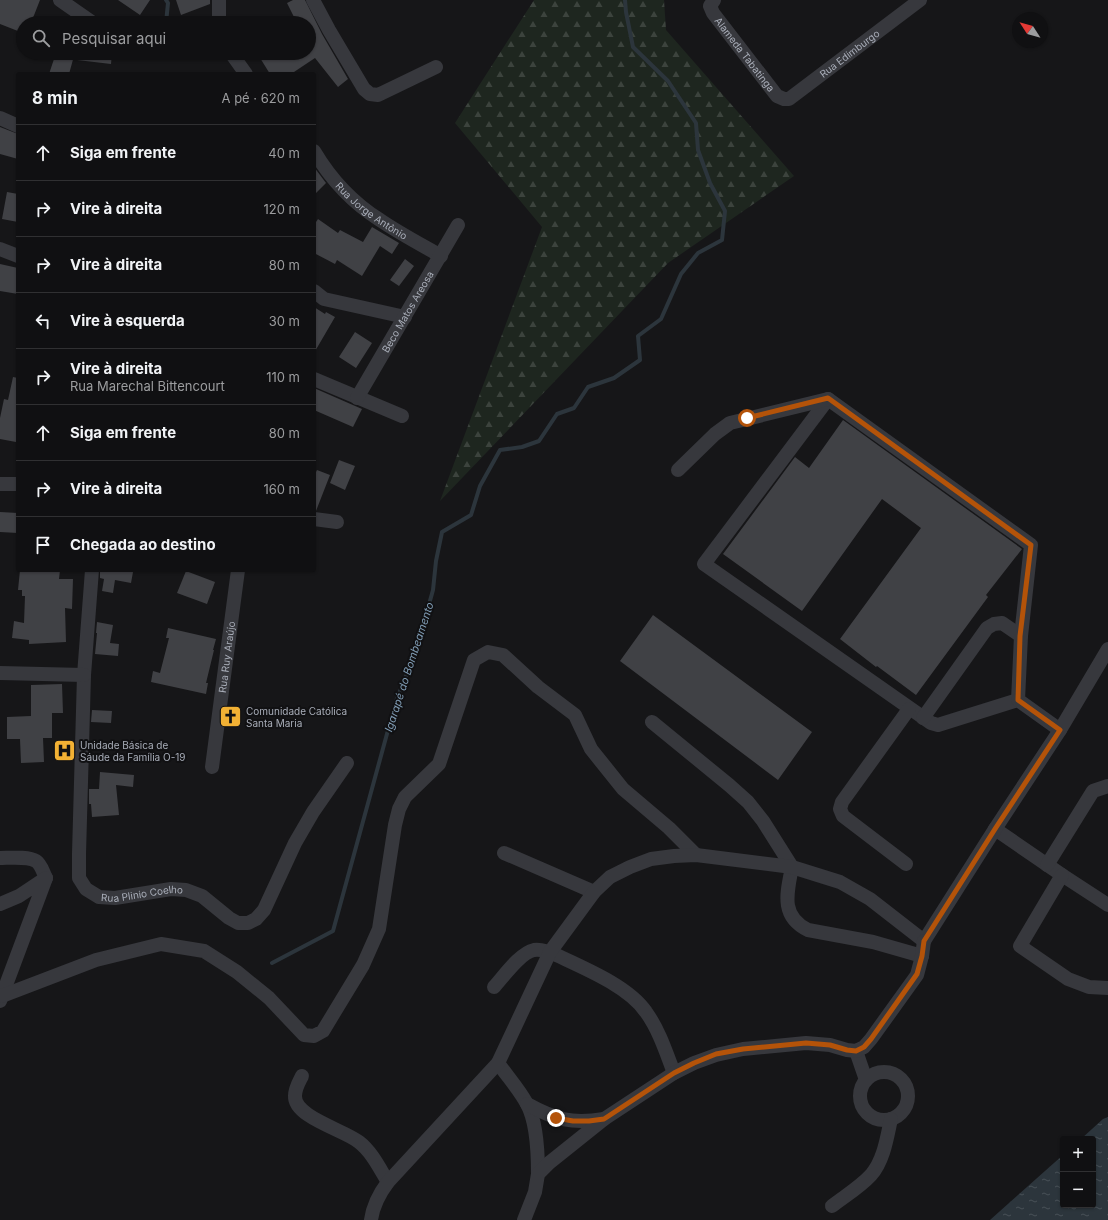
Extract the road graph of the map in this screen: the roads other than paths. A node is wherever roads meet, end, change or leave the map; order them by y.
1 (60, 0) edge
2 (219, 0) edge
3 (313, 0) edge
4 (920, 0) edge
5 (713, 6) edge
6 (84, 16) edge
7 (219, 16) edge
8 (236, 60) edge
9 (436, 67) dead end
10 (245, 72) edge
11 (777, 96) joint
12 (0, 118) edge
13 (16, 125) edge
14 (316, 154) edge
15 (458, 225) dead end
16 (0, 249) edge
17 (16, 255) edge
18 (441, 256) junction
19 (316, 293) edge
20 (405, 317) junction
21 (316, 380) edge
22 (357, 398) junction
23 (828, 398) junction
24 (402, 416) dead end
25 (678, 470) dead end
26 (0, 484) edge
27 (16, 484) edge
28 (316, 519) edge
29 (337, 522) dead end
30 (92, 572) edge
31 (238, 572) edge
32 (1020, 636) junction
33 (1108, 650) edge
34 (0, 674) edge
35 (84, 675) junction
36 (1018, 700) junction
37 (910, 709) junction
38 (923, 718) junction
39 (652, 722) dead end
40 (1060, 730) junction
41 (347, 763) dead end
42 (212, 767) dead end
43 (1108, 786) edge
44 (995, 829) junction
45 (504, 853) dead end
46 (696, 855) junction
47 (0, 858) edge
48 (906, 864) dead end
49 (1047, 865) junction
50 (792, 867) junction
51 (1062, 876) junction
52 (46, 878) junction
53 (594, 892) junction
54 (0, 904) edge
55 (1108, 905) edge
56 (924, 941) junction
57 (550, 952) junction
58 (922, 956) junction
59 (494, 987) dead end
60 (1108, 988) edge
61 (1, 997) edge
62 (856, 1051) junction
63 (498, 1063) junction
64 (674, 1073) junction
65 (302, 1076) dead end
66 (866, 1080) junction
67 (527, 1104) junction
68 (604, 1119) junction
69 (891, 1119) junction
70 (538, 1174) junction
71 (388, 1182) junction
72 (832, 1206) dead end
73 (371, 1220) edge
74 (524, 1220) edge

1 - 6 street
2 - 7 street
3 - 9 street
4 - 11 street, Rua Edimburgo
5 - 11 street, Alameda Tabatinga
8 - 10 street
12 - 13 street
14 - 18 street, Rua Jorge Antônio
15 - 18 street, Beco Matos Areosa
16 - 17 street
18 - 20 street, Beco Matos Areosa
19 - 20 street
20 - 22 street, Beco Matos Areosa
21 - 22 street
22 - 24 street
23 - 25 street
23 - 32 street
23 - 37 street
26 - 27 street
28 - 29 street
30 - 35 street, Rua Plinio Coelho
31 - 42 street, Rua Ruy Araújo
32 - 36 street
32 - 38 street
33 - 40 street
34 - 35 street
35 - 41 street, Rua Plinio Coelho
36 - 38 street
36 - 40 street
37 - 38 street
37 - 48 street
39 - 50 street
40 - 44 street
43 - 49 street
44 - 49 street
44 - 56 street
45 - 53 street
46 - 50 street
46 - 53 street
46 - 61 street
47 - 52 street
49 - 51 street
50 - 56 street
50 - 58 street
51 - 55 street
51 - 60 street
52 - 54 street
52 - 61 street
53 - 57 street
56 - 58 street
57 - 59 street
57 - 63 street
57 - 64 street
58 - 62 street
62 - 64 street
62 - 66 street
63 - 67 street
63 - 71 street
64 - 68 street
65 - 71 street
66 - 69 street
66 - 69 street
67 - 68 street
67 - 70 street
68 - 70 street
69 - 72 street
70 - 74 street
71 - 73 street

